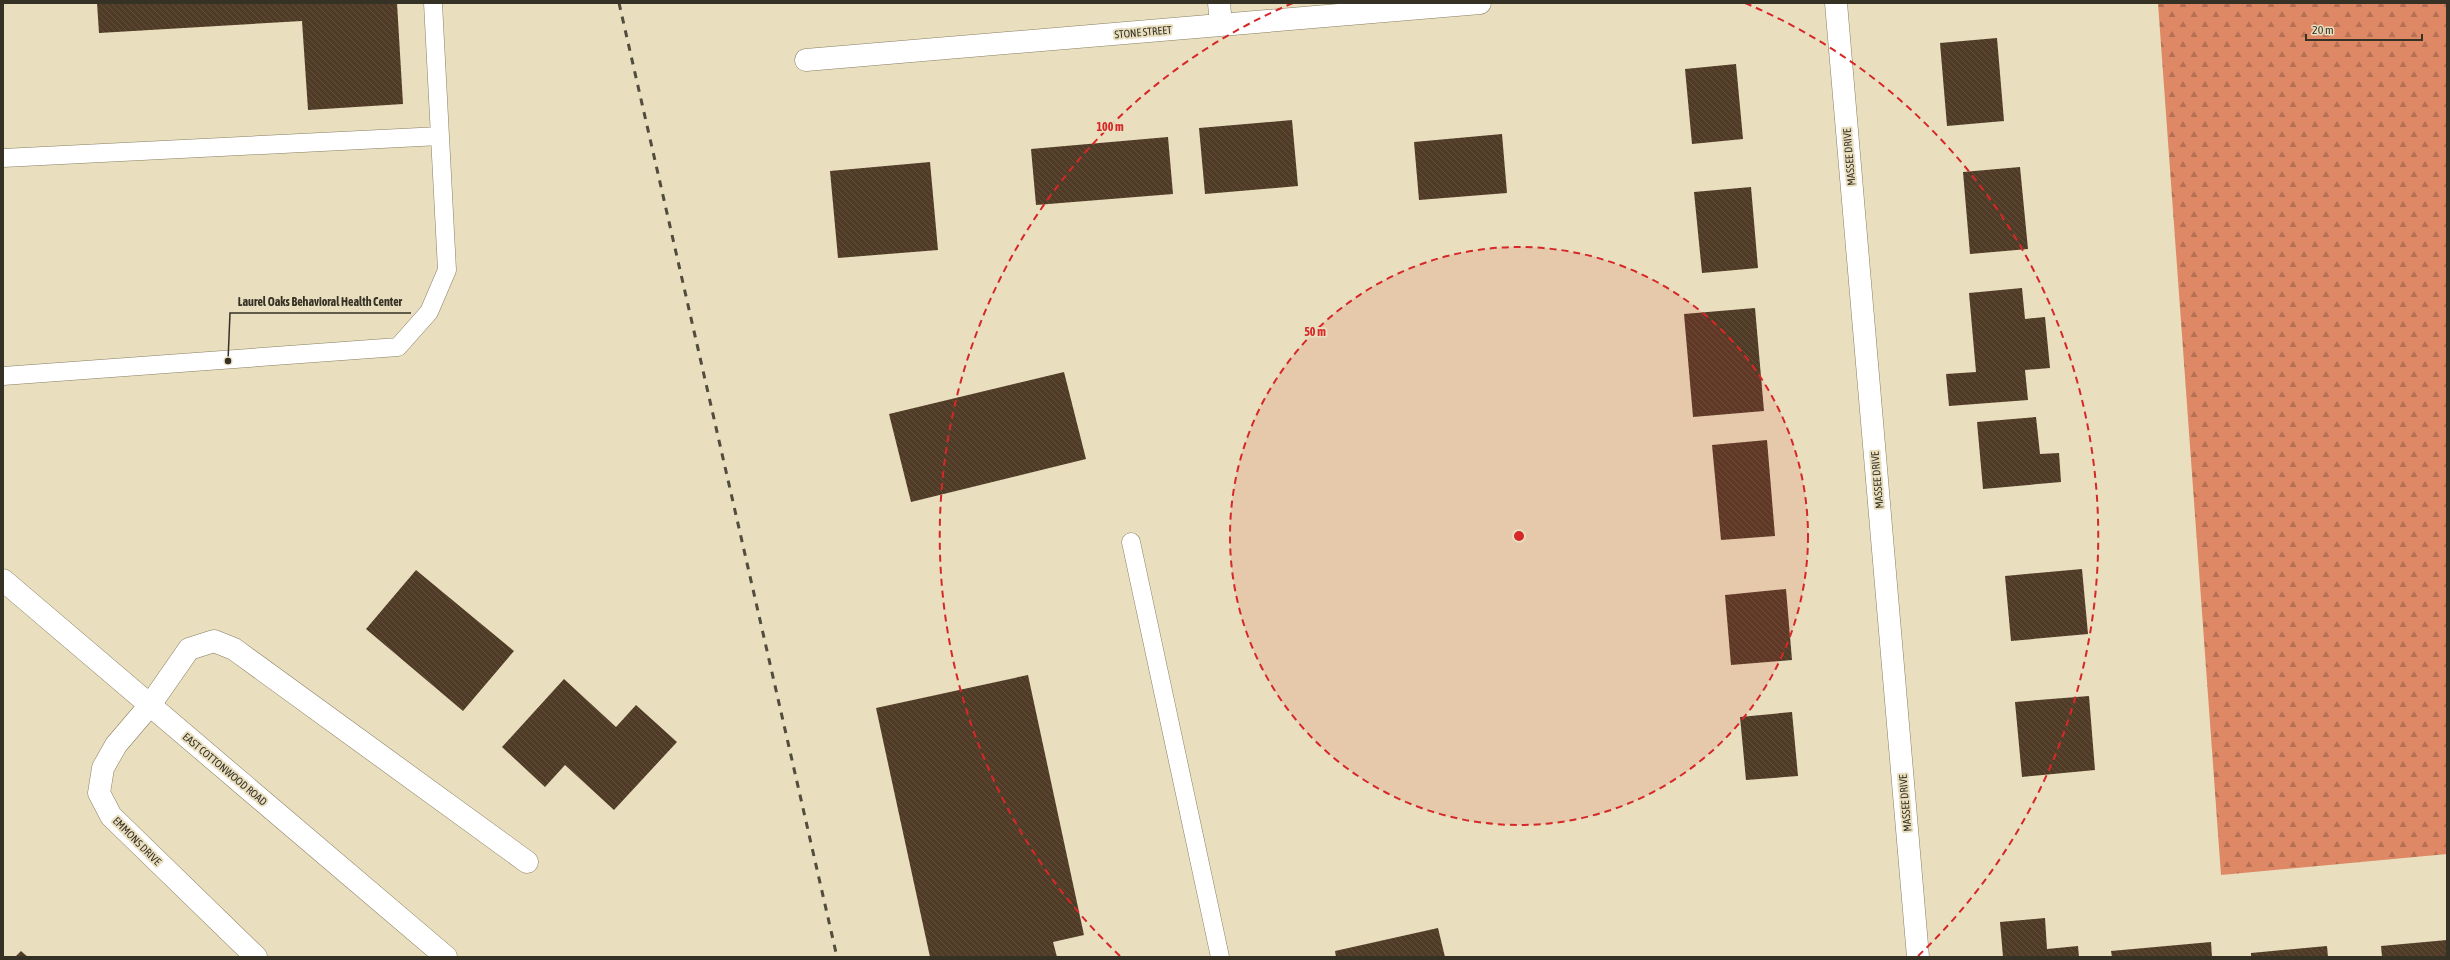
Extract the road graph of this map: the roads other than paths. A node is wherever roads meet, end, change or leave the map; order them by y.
1 (432, 3) edge
2 (1219, 3) edge
3 (1480, 3) edge
4 (1836, 3) edge
5 (1221, 25) junction
6 (806, 60) dead end
7 (440, 136) junction
8 (3, 158) edge
9 (3, 376) edge
10 (1131, 542) dead end
11 (3, 580) edge
12 (150, 705) junction
13 (527, 862) dead end
14 (256, 957) edge
15 (446, 957) edge
16 (1220, 957) edge
17 (1918, 957) edge

1 - 7 lane
2 - 5 street
3 - 5 street, STONE STREET
4 - 17 street, MASSEE DRIVE
5 - 6 street, STONE STREET
7 - 8 lane
7 - 9 lane
10 - 16 lane
11 - 12 street, EAST COTTONWOOD ROAD
12 - 13 street, EMMONS DRIVE
12 - 14 street, EMMONS DRIVE
12 - 15 street, EAST COTTONWOOD ROAD

